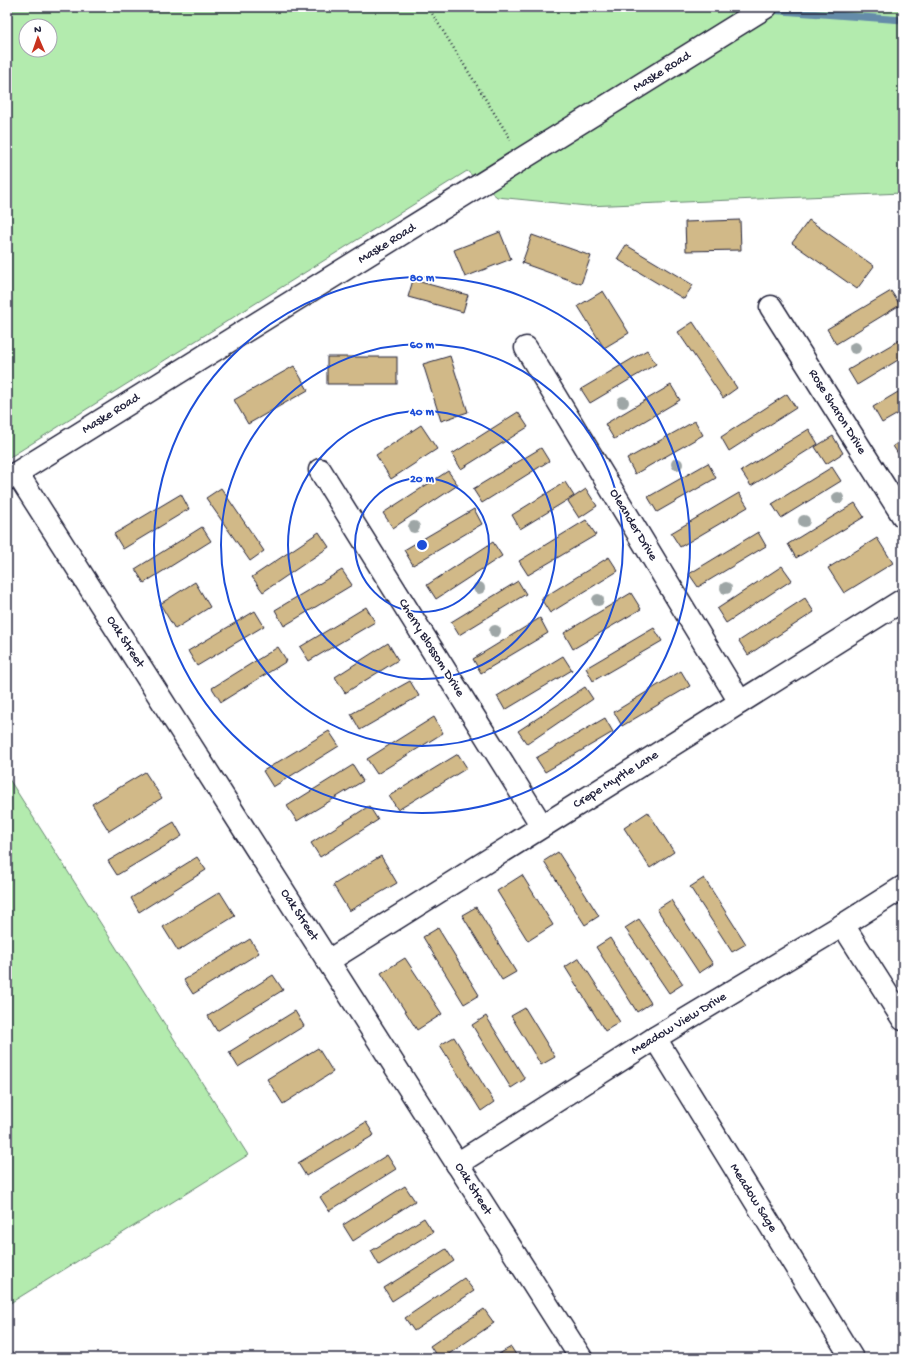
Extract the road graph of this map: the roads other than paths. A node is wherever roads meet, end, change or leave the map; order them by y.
1 (766, 7) edge
2 (771, 307) dead end
3 (526, 348) dead end
4 (320, 470) dead end
5 (12, 476) edge
6 (903, 516) edge
7 (903, 600) edge
8 (740, 702) junction
9 (542, 826) junction
10 (903, 887) edge
11 (843, 925) junction
12 (328, 961) junction
13 (903, 1019) edge
14 (655, 1038) junction
15 (457, 1164) junction
16 (581, 1358) edge
17 (852, 1358) edge

1 - 5 street, Maske Road
2 - 6 street, Rose Sharon Drive
3 - 8 street, Oleander Drive
4 - 9 street, Cherry Blossom Drive
5 - 12 street, Oak Street
7 - 8 street, Crepe Myrtle Lane
8 - 9 street, Crepe Myrtle Lane
9 - 12 street, Crepe Myrtle Lane
10 - 11 street, Meadow View Drive
11 - 13 street
11 - 14 street, Meadow View Drive
12 - 15 street, Oak Street
14 - 15 street, Meadow View Drive
14 - 17 street, Meadow Sage
15 - 16 street, Oak Street

